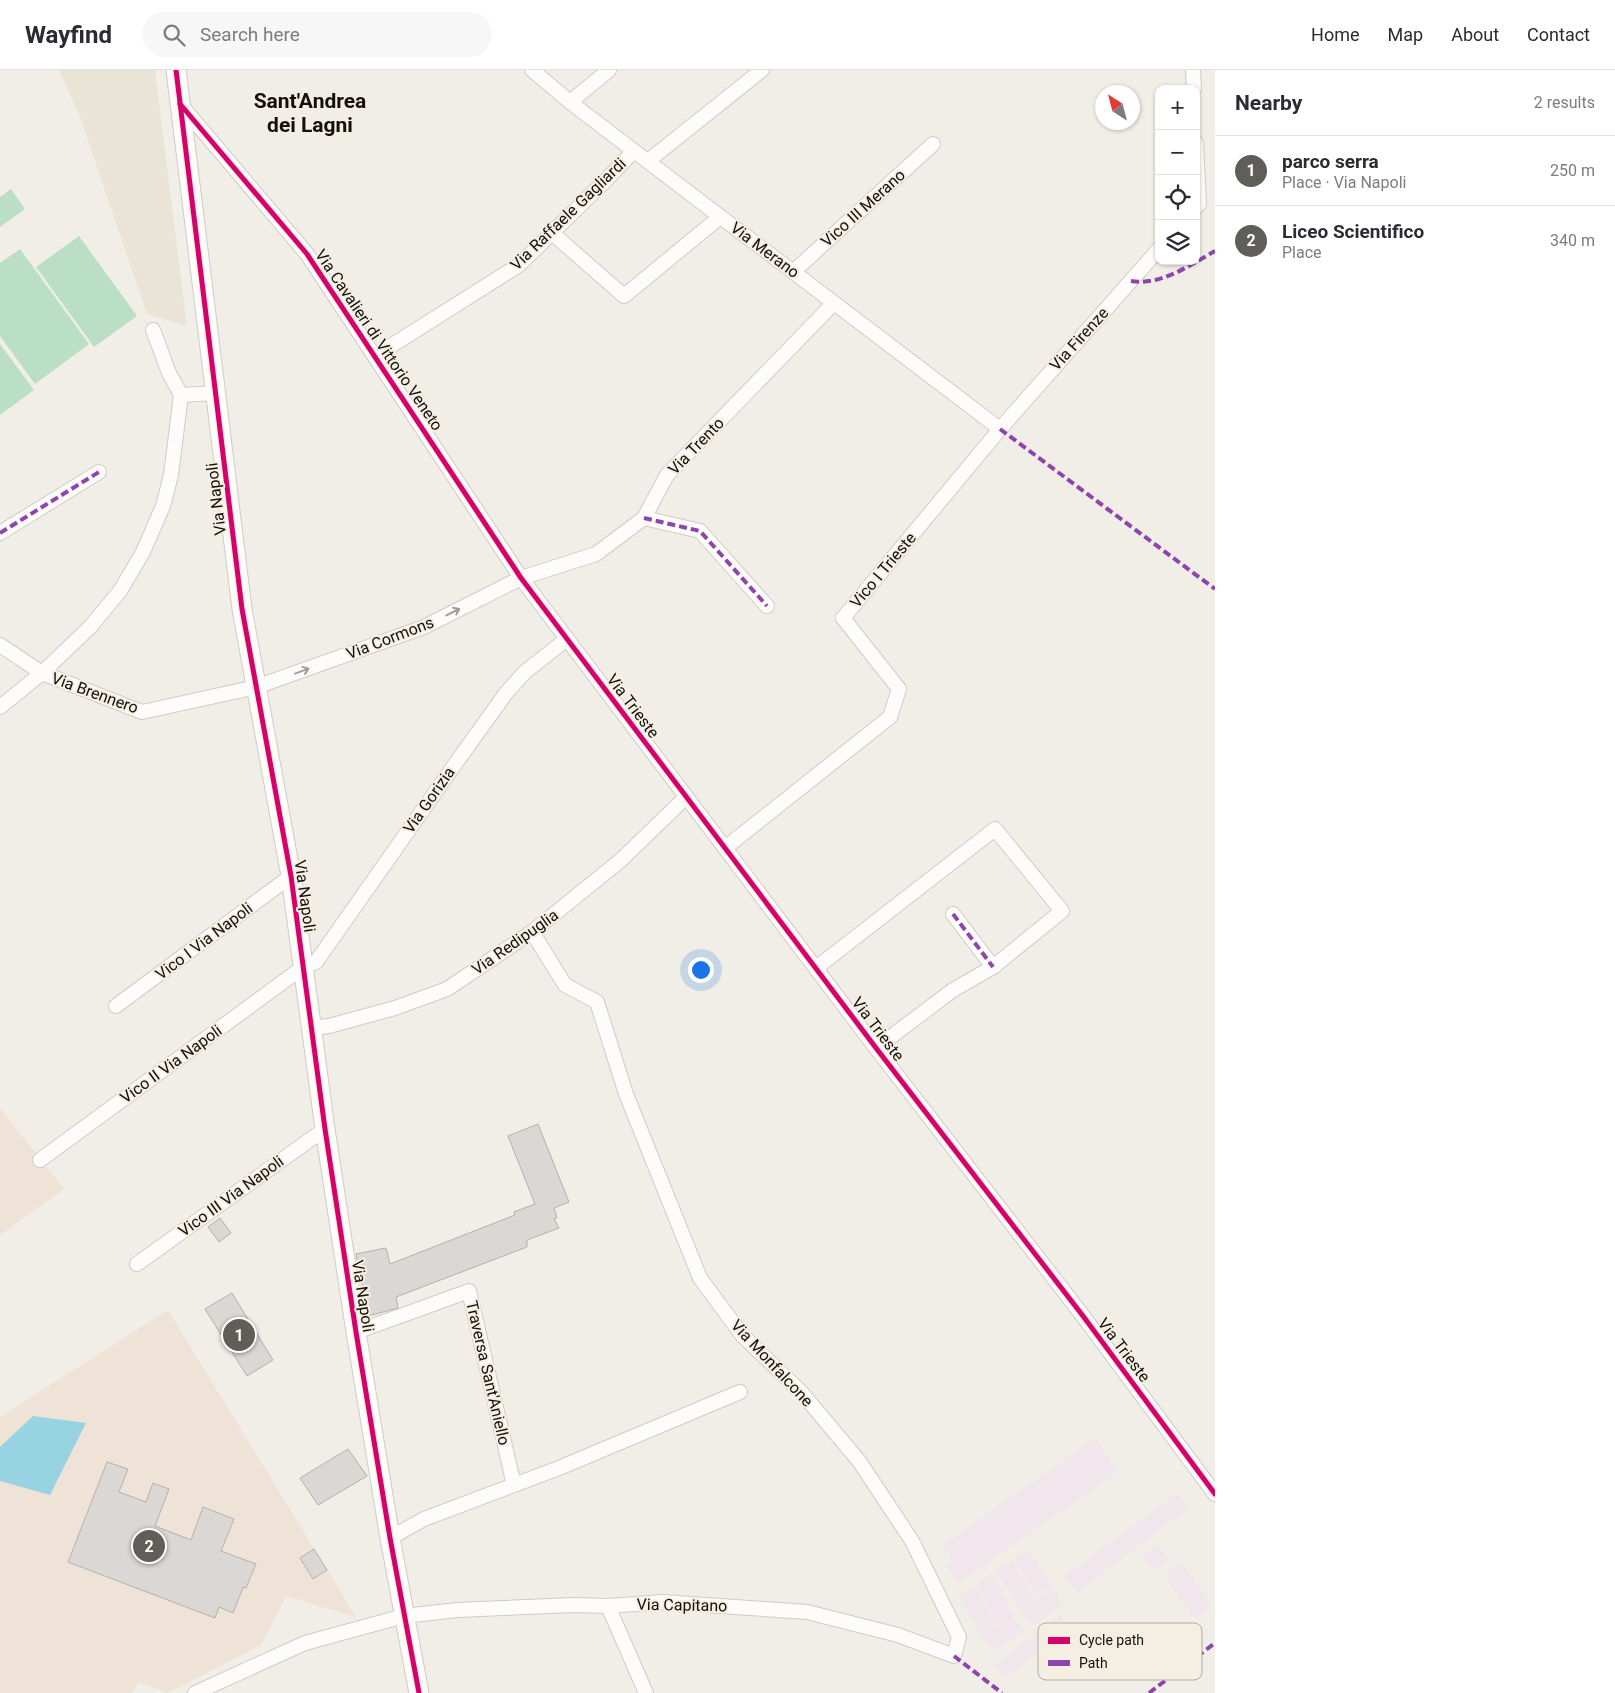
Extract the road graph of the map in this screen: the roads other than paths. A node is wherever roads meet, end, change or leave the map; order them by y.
1 (176, 70) edge
2 (532, 70) edge
3 (609, 70) edge
4 (762, 70) edge
5 (1193, 70) edge
6 (1194, 85) edge
7 (570, 102) junction
8 (180, 104) junction
9 (934, 144) dead end
10 (634, 151) junction
11 (648, 161) junction
12 (720, 217) junction
13 (552, 233) junction
14 (1155, 255) edge
15 (793, 272) junction
16 (834, 303) junction
17 (153, 330) dead end
18 (375, 356) junction
19 (216, 394) junction
20 (181, 395) junction
21 (1000, 429) junction
22 (99, 472) dead end
23 (644, 518) junction
24 (0, 533) edge
25 (521, 578) junction
26 (767, 606) dead end
27 (567, 639) junction
28 (0, 645) edge
29 (42, 673) junction
30 (256, 687) junction
31 (0, 707) edge
32 (686, 797) junction
33 (725, 848) junction
34 (291, 876) junction
35 (953, 914) dead end
36 (532, 932) junction
37 (993, 967) junction
38 (302, 968) junction
39 (816, 968) junction
40 (116, 1006) dead end
41 (311, 1028) junction
42 (876, 1048) junction
43 (325, 1129) junction
44 (40, 1160) dead end
45 (138, 1264) dead end
46 (356, 1332) junction
47 (740, 1392) dead end
48 (514, 1485) junction
49 (1215, 1494) edge
50 (390, 1538) junction
51 (608, 1606) junction
52 (404, 1616) junction
53 (954, 1656) joint
54 (216, 1688) edge
55 (195, 1693) edge
56 (420, 1693) edge
57 (646, 1693) edge

1 - 8 street, Via Napoli
2 - 7 street, Via Merano
3 - 7 street
4 - 11 street
5 - 6 street
7 - 10 street, Via Merano
8 - 18 street, Via Cavalieri di Vittorio Veneto
8 - 19 street, Via Napoli
9 - 15 street, Vico III Merano
10 - 11 street, Via Merano
10 - 13 street, Via Raffaele Gagliardi
11 - 12 street, Via Merano
12 - 13 street
12 - 15 street, Via Merano
13 - 18 street, Via Raffaele Gagliardi
14 - 21 street, Via Firenze
15 - 16 street, Via Merano
16 - 21 street, Via Merano
16 - 23 street, Via Trento
17 - 20 street
18 - 25 street, Via Cavalieri di Vittorio Veneto
19 - 20 street
19 - 30 street, Via Napoli
20 - 29 street
21 - 33 street, Vico I Trieste
22 - 24 street
23 - 25 street, Via Trento
23 - 26 street
25 - 27 street, Via Trieste
30 -> 25 street, Via Cormons
27 - 32 street, Via Trieste
27 - 38 street, Via Gorizia
28 - 29 street, Via Brennero
29 - 30 street, Via Brennero
29 - 31 street
30 - 34 street, Via Napoli
32 - 33 street, Via Trieste
32 - 36 street, Via Redipuglia
33 - 39 street, Via Trieste
34 - 38 street, Via Napoli
34 - 40 street, Vico I Via Napoli
35 - 37 street
36 - 41 street, Via Redipuglia
36 - 53 street, Via Monfalcone
37 - 39 street
37 - 42 street
38 - 41 street, Via Napoli
38 - 44 street, Vico II Via Napoli
39 - 42 street, Via Trieste
41 - 43 street, Via Napoli
42 - 49 street, Via Trieste
43 - 45 street, Vico III Via Napoli
43 - 46 street, Via Napoli
46 - 48 street, Traversa Sant'Aniello
46 - 50 street, Via Napoli
47 - 48 street
48 - 50 street
50 - 52 street, Via Napoli
51 - 52 street, Via Capitano
51 - 53 street, Via Capitano
51 - 57 street
52 - 54 street, Via Capitano
52 - 56 street, Via Napoli
54 - 55 street, Via Capitano

